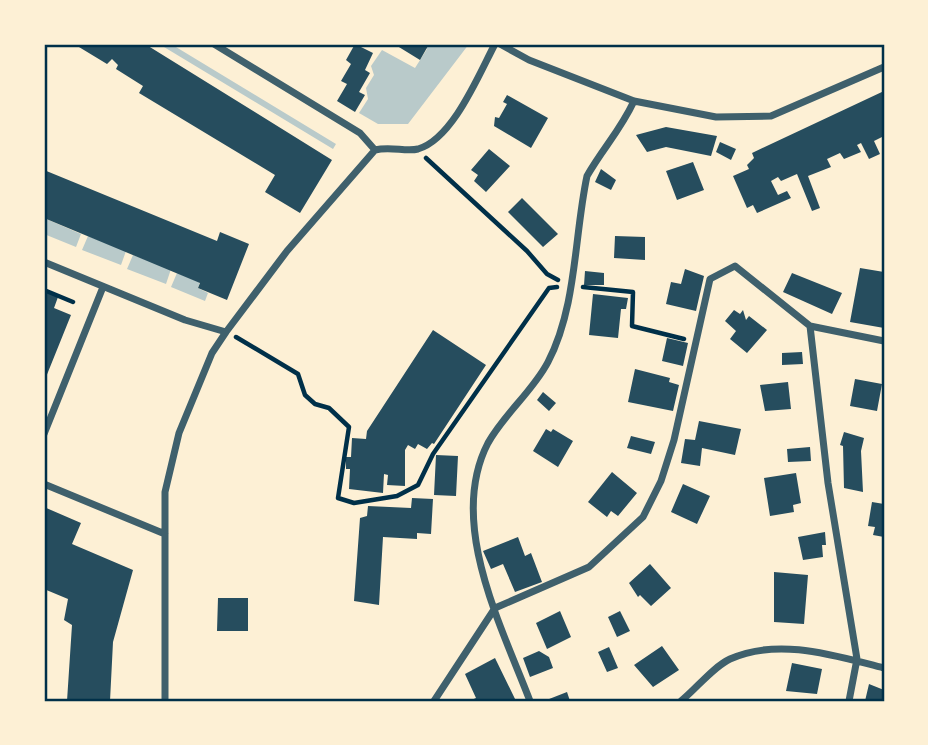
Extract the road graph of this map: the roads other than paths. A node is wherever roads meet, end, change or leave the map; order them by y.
1 (214, 44) edge
2 (498, 44) edge
3 (884, 67) edge
4 (634, 101) junction
5 (375, 150) junction
6 (44, 262) edge
7 (103, 288) junction
8 (810, 326) junction
9 (226, 332) junction
10 (884, 341) edge
11 (44, 434) edge
12 (44, 484) edge
13 (165, 534) junction
14 (495, 608) junction
15 (857, 659) junction
16 (884, 668) edge
17 (165, 701) edge
18 (434, 701) edge
19 (530, 701) edge
20 (681, 701) edge
21 (849, 701) edge

1 - 5 street
2 - 4 street
2 - 5 street
3 - 4 street
4 - 14 street
5 - 9 street
6 - 7 street
7 - 9 street
7 - 11 street
8 - 10 street
8 - 14 street
8 - 15 street
9 - 13 street
12 - 13 street
13 - 17 street
14 - 18 street
14 - 19 street
15 - 16 street
15 - 20 street
15 - 21 street

